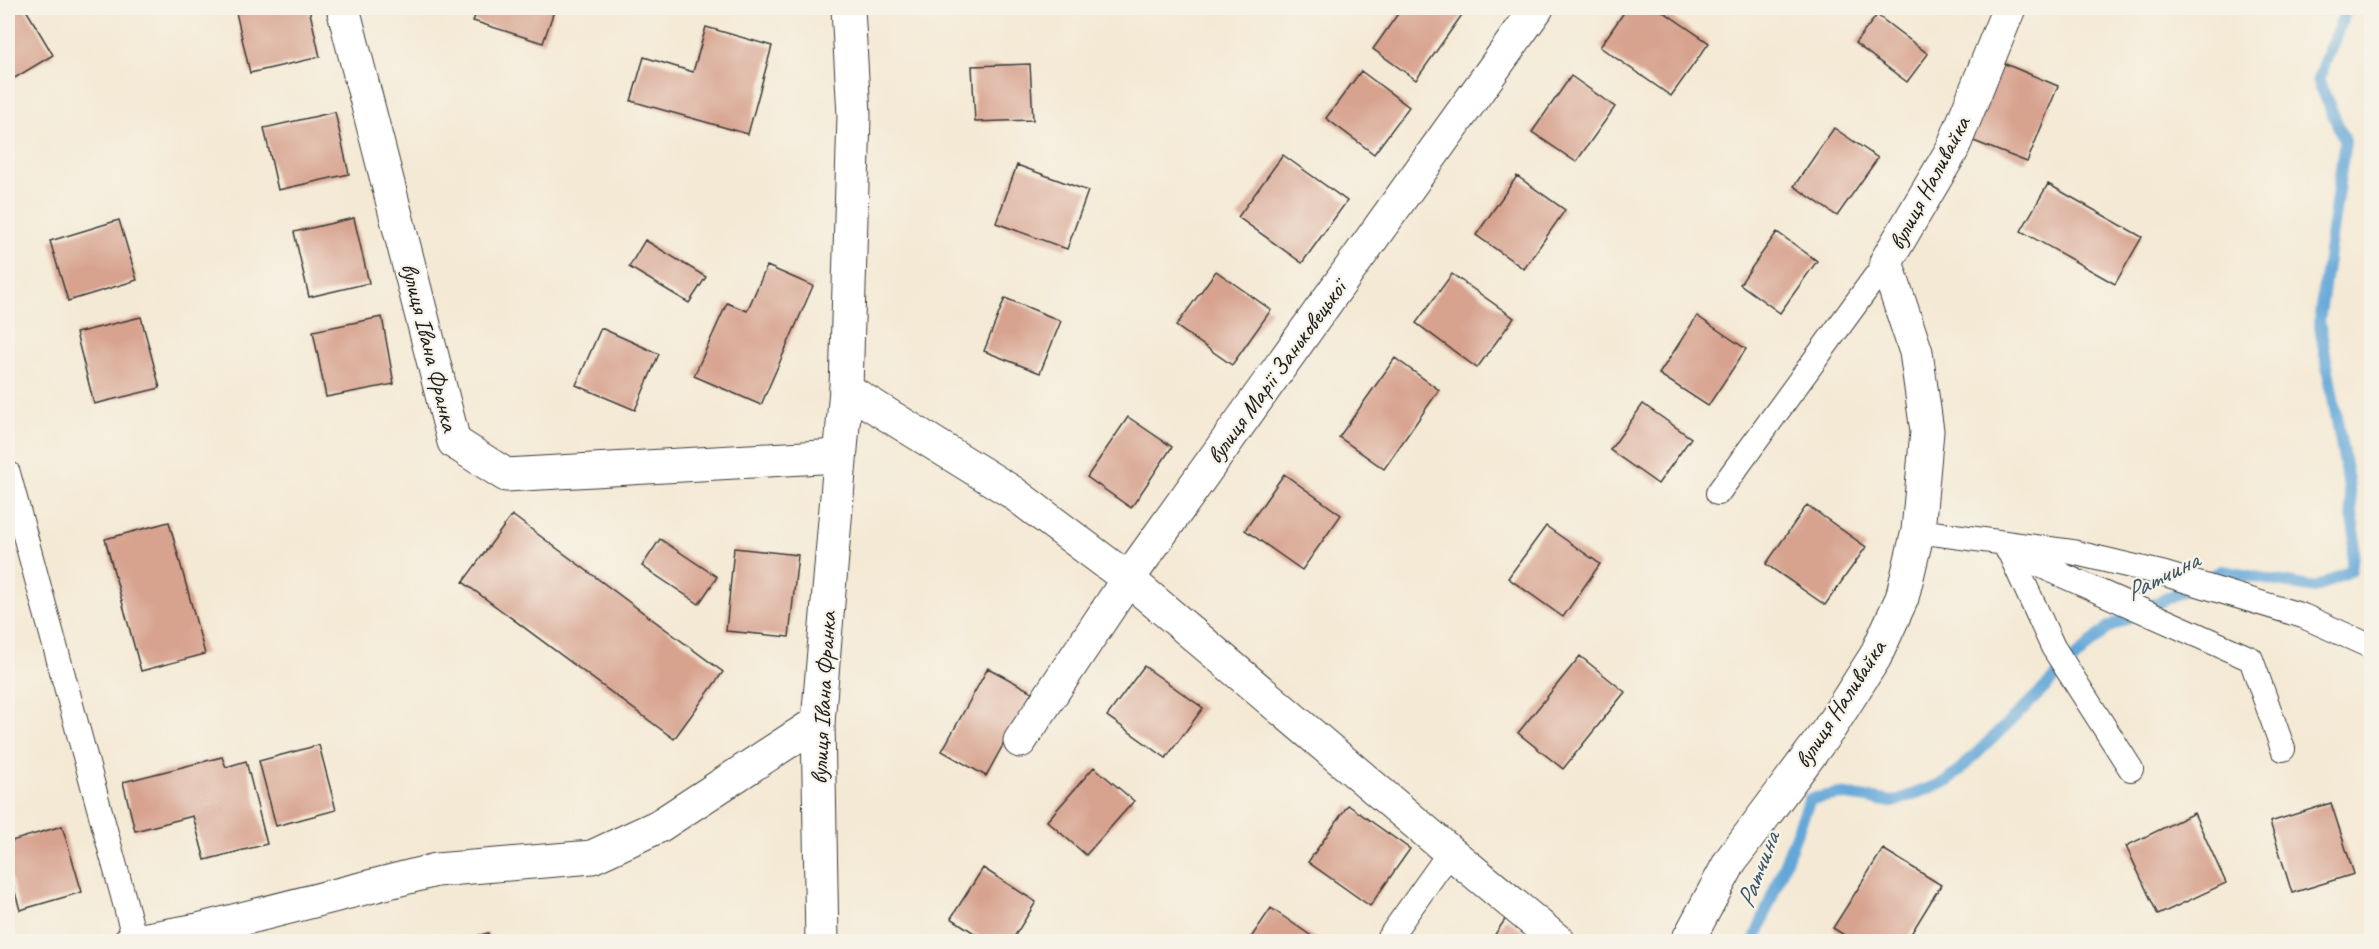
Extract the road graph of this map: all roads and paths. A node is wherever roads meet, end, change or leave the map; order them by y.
1 (343, 8) edge
2 (848, 8) edge
3 (1538, 8) edge
4 (2010, 8) edge
5 (1886, 262) junction
6 (846, 389) junction
7 (839, 456) junction
8 (8, 473) edge
9 (1718, 493) dead end
10 (1918, 531) junction
11 (1982, 539) junction
12 (2009, 552) junction
13 (1128, 579) junction
14 (2372, 647) edge
15 (818, 722) junction
16 (1020, 741) dead end
17 (2283, 749) dead end
18 (2131, 769) dead end
19 (1450, 852) junction
20 (200, 936) edge
21 (132, 941) edge
22 (822, 942) edge
23 (1386, 942) edge
24 (1559, 942) edge
25 (1687, 942) edge

1 - 7 street, вулиця Івана Франка
2 - 6 street, вулиця Івана Франка
3 - 13 street, вулиця Марії Заньковецької
4 - 5 street, вулиця Наливайка
5 - 9 lane
5 - 10 street, вулиця Наливайка
6 - 7 street, вулиця Івана Франка
6 - 13 street
7 - 15 street, вулиця Івана Франка
8 - 21 lane
10 - 11 lane
10 - 25 street, вулиця Наливайка
11 - 12 lane
11 - 14 lane
12 - 17 lane
12 - 18 lane
13 - 16 street, вулиця Марії Заньковецької
13 - 19 street
15 - 20 street
15 - 22 street, вулиця Івана Франка
19 - 23 lane
19 - 24 street
20 - 21 street

